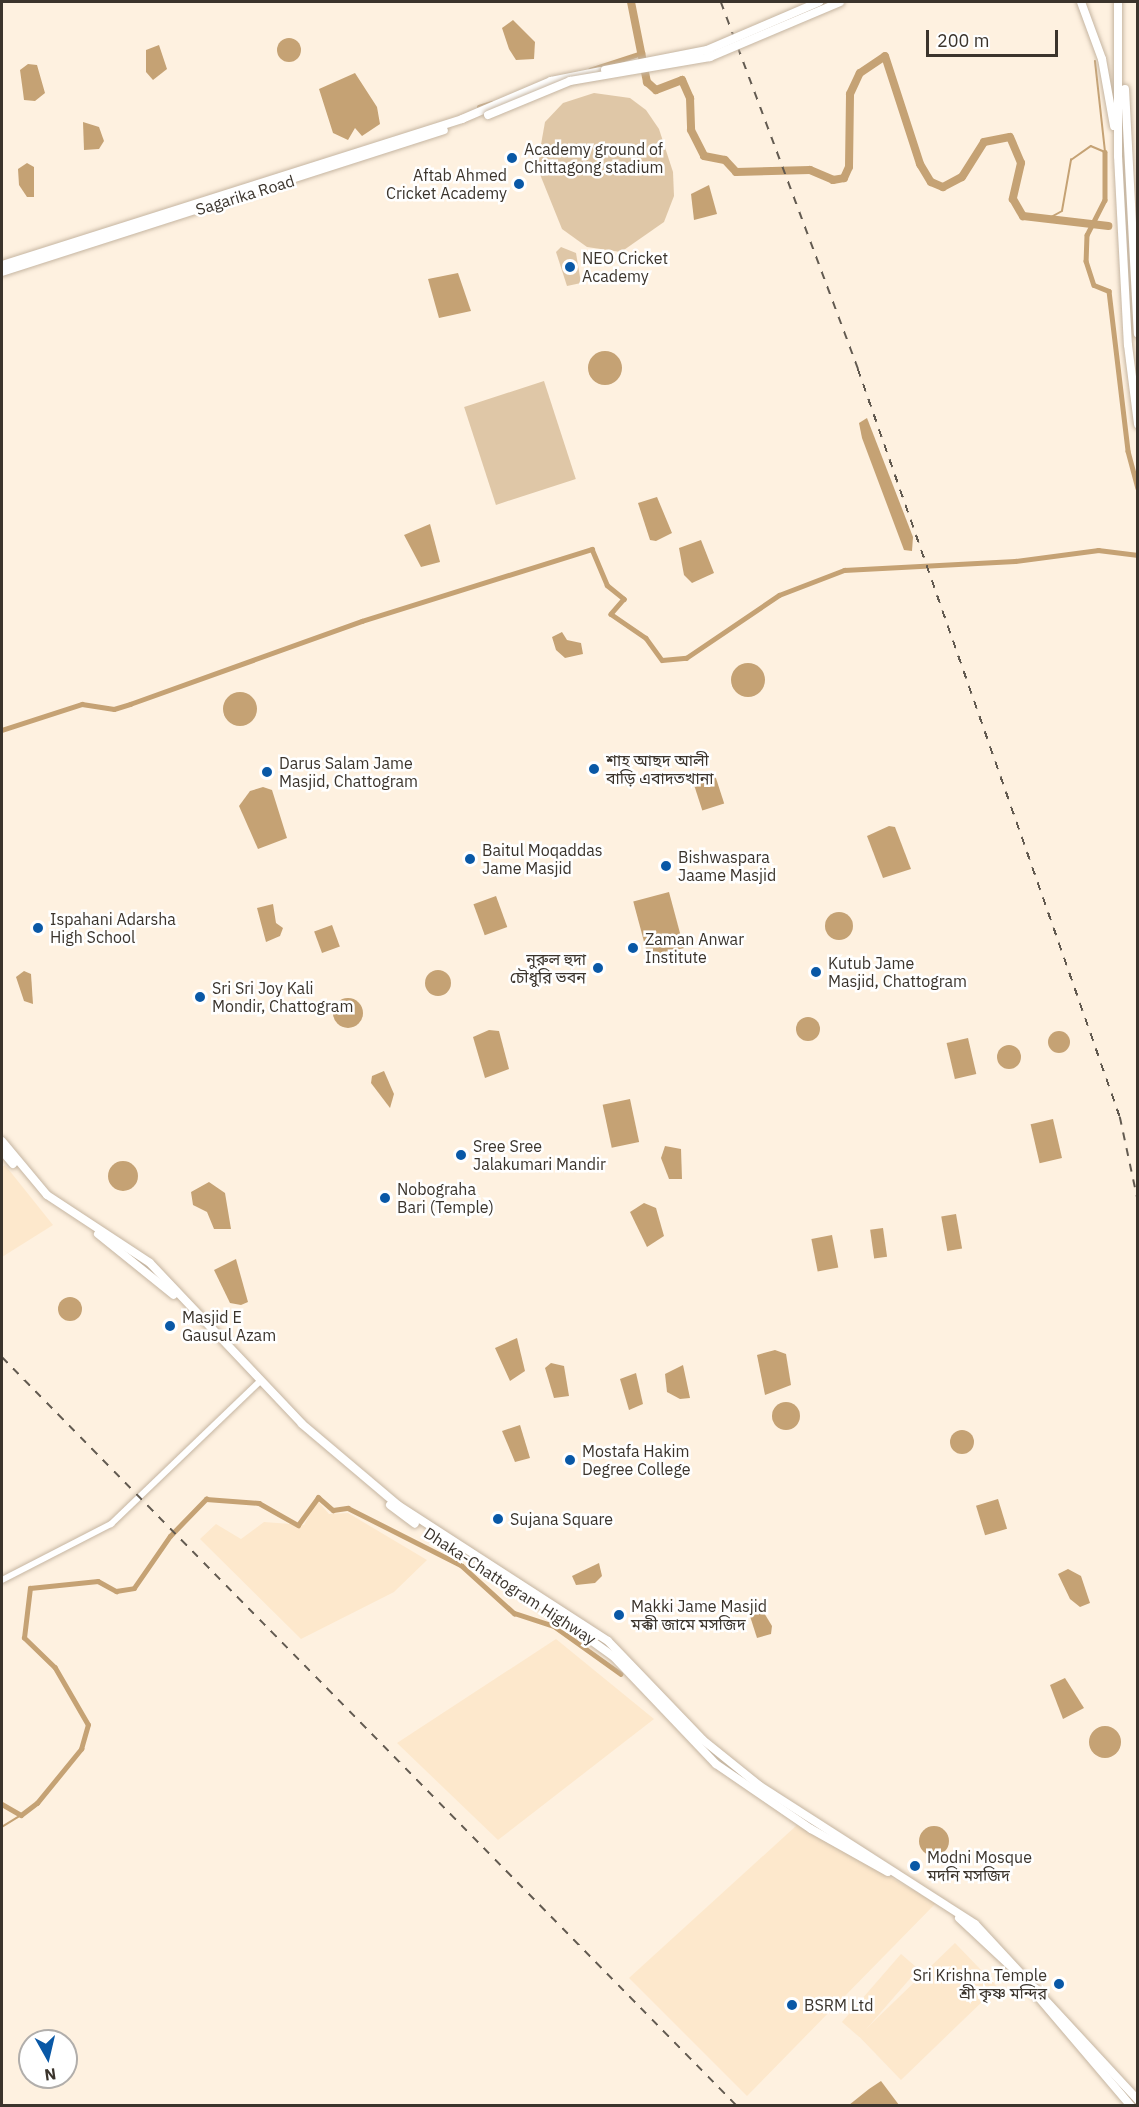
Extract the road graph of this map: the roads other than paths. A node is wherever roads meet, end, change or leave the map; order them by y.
1 (819, 2) edge
2 (840, 2) edge
3 (1080, 2) edge
4 (1118, 2) edge
5 (1123, 2) edge
6 (487, 113) junction
7 (1118, 156) junction
8 (295, 177) junction
9 (2, 265) edge
10 (2, 273) edge
11 (1137, 334) edge
12 (1137, 424) edge
13 (2, 1141) edge
14 (2, 1150) edge
15 (258, 1383) junction
16 (366, 1481) junction
17 (2, 1580) edge
18 (1137, 2100) edge
19 (1131, 2106) edge

1 - 6 main road, bridge
2 - 6 main road, bridge
3 - 7 highway
4 - 7 highway
5 - 11 highway
6 - 8 main road, Sagarika Road
7 - 12 highway
8 - 9 main road, Sagarika Road
8 - 10 main road, Sagarika Road
13 - 16 highway, Dhaka-Chattogram Highway
14 - 15 highway, Dhaka-Chattogram Highway
15 - 16 highway, Dhaka-Chattogram Highway
15 - 17 street
16 - 18 highway, Dhaka-Chattogram Highway
16 - 19 highway, Dhaka-Chattogram Highway

